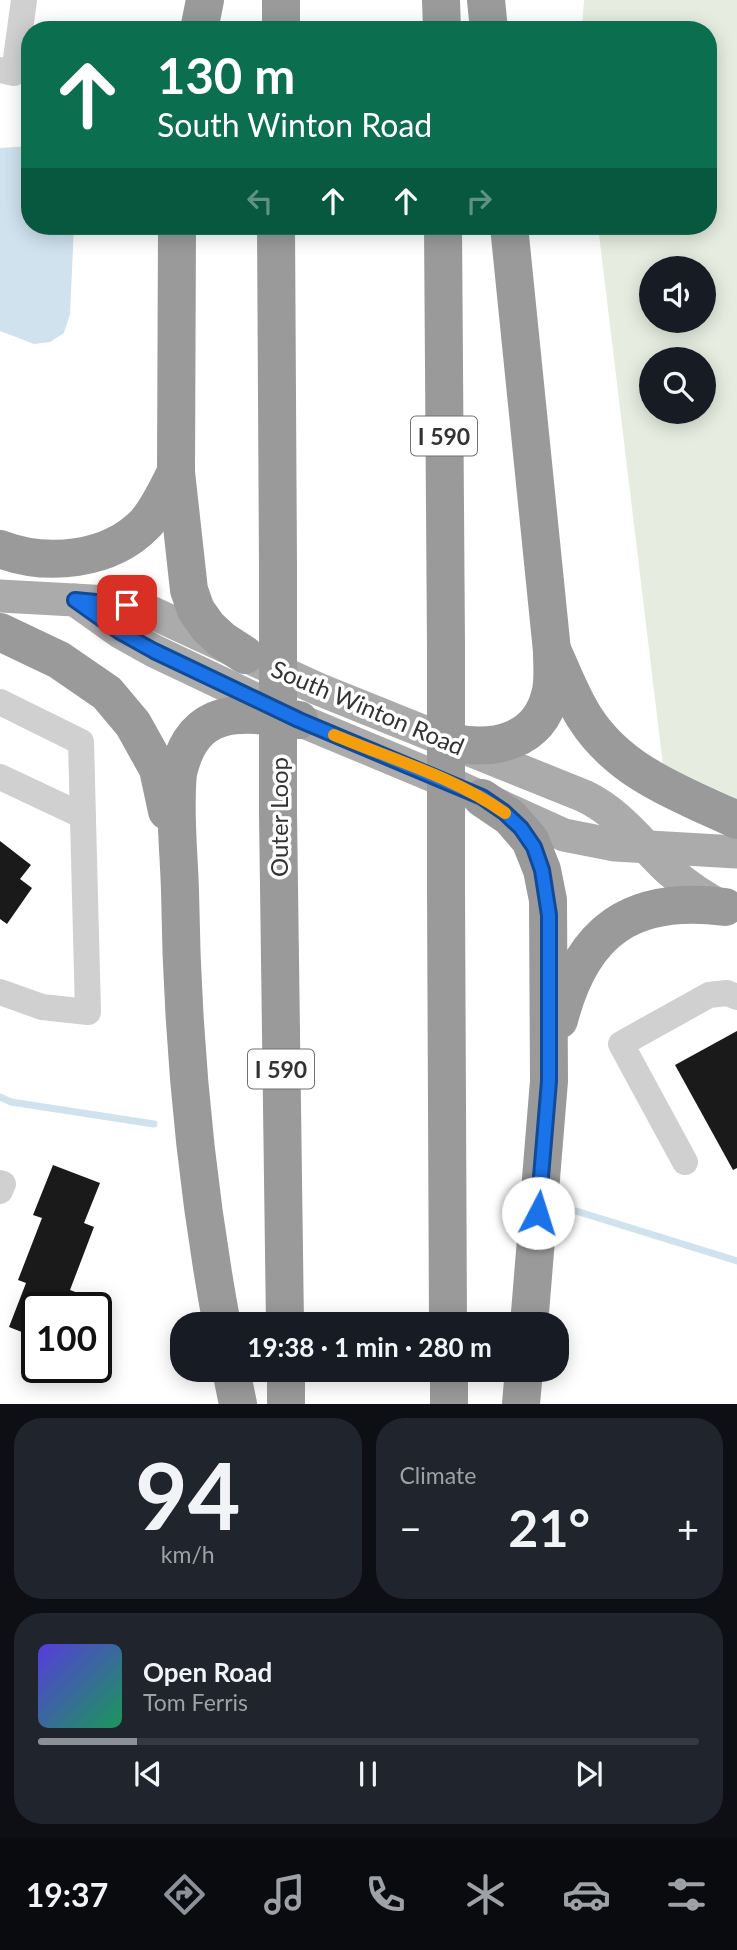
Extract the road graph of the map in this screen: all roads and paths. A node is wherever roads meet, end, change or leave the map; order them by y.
1 (24, 0) edge
2 (205, 0) edge
3 (281, 0) edge
4 (441, 0) edge
5 (486, 0) edge
6 (21, 21) edge
7 (202, 21) edge
8 (281, 21) edge
9 (442, 21) edge
10 (488, 21) edge
11 (21, 22) edge
12 (0, 71) edge
13 (177, 235) edge
14 (276, 235) edge
15 (443, 235) edge
16 (510, 235) edge
17 (176, 472) junction
18 (0, 549) edge
19 (0, 596) edge
20 (75, 600) junction
21 (0, 632) edge
22 (552, 651) junction
23 (245, 655) junction
24 (0, 702) edge
25 (299, 720) junction
26 (454, 743) junction
27 (0, 777) edge
28 (482, 797) junction
29 (83, 816) junction
30 (737, 820) edge
31 (646, 847) junction
32 (737, 852) edge
33 (179, 868) junction
34 (731, 910) edge
35 (0, 992) edge
36 (737, 997) edge
37 (549, 1081) junction
38 (685, 1162) dead end
39 (0, 1183) edge
40 (0, 1191) edge
41 (220, 1312) edge
42 (285, 1312) edge
43 (448, 1312) edge
44 (530, 1312) edge
45 (233, 1382) edge
46 (286, 1382) edge
47 (449, 1382) edge
48 (523, 1382) edge
49 (237, 1404) edge
50 (286, 1404) edge
51 (449, 1404) edge
52 (521, 1404) edge

1 - 6 lane
2 - 7 highway
3 - 8 highway
4 - 9 highway
5 - 10 highway
11 - 12 lane
13 - 17 highway
14 - 42 highway, Outer Loop / I 590, bridge
15 - 43 highway, I 590, bridge
16 - 22 highway
17 - 18 highway
17 - 23 highway
18 - 20 main road, South Winton Road
19 - 20 main road, South Winton Road
20 - 23 main road, South Winton Road
20 - 25 main road, South Winton Road
21 - 33 highway
22 - 26 highway
22 - 30 highway
23 - 26 main road, South Winton Road
24 - 29 lane
25 - 28 main road, South Winton Road
25 - 33 highway
26 - 31 main road, South Winton Road
27 - 29 lane
28 - 31 main road, South Winton Road
28 - 37 highway
29 - 35 lane
31 - 32 main road, South Winton Road
31 - 34 main road, South Winton Road
33 - 41 highway
34 - 37 highway
36 - 38 lane
37 - 44 highway
39 - 40 lane
45 - 49 highway
46 - 50 highway
47 - 51 highway
48 - 52 highway

